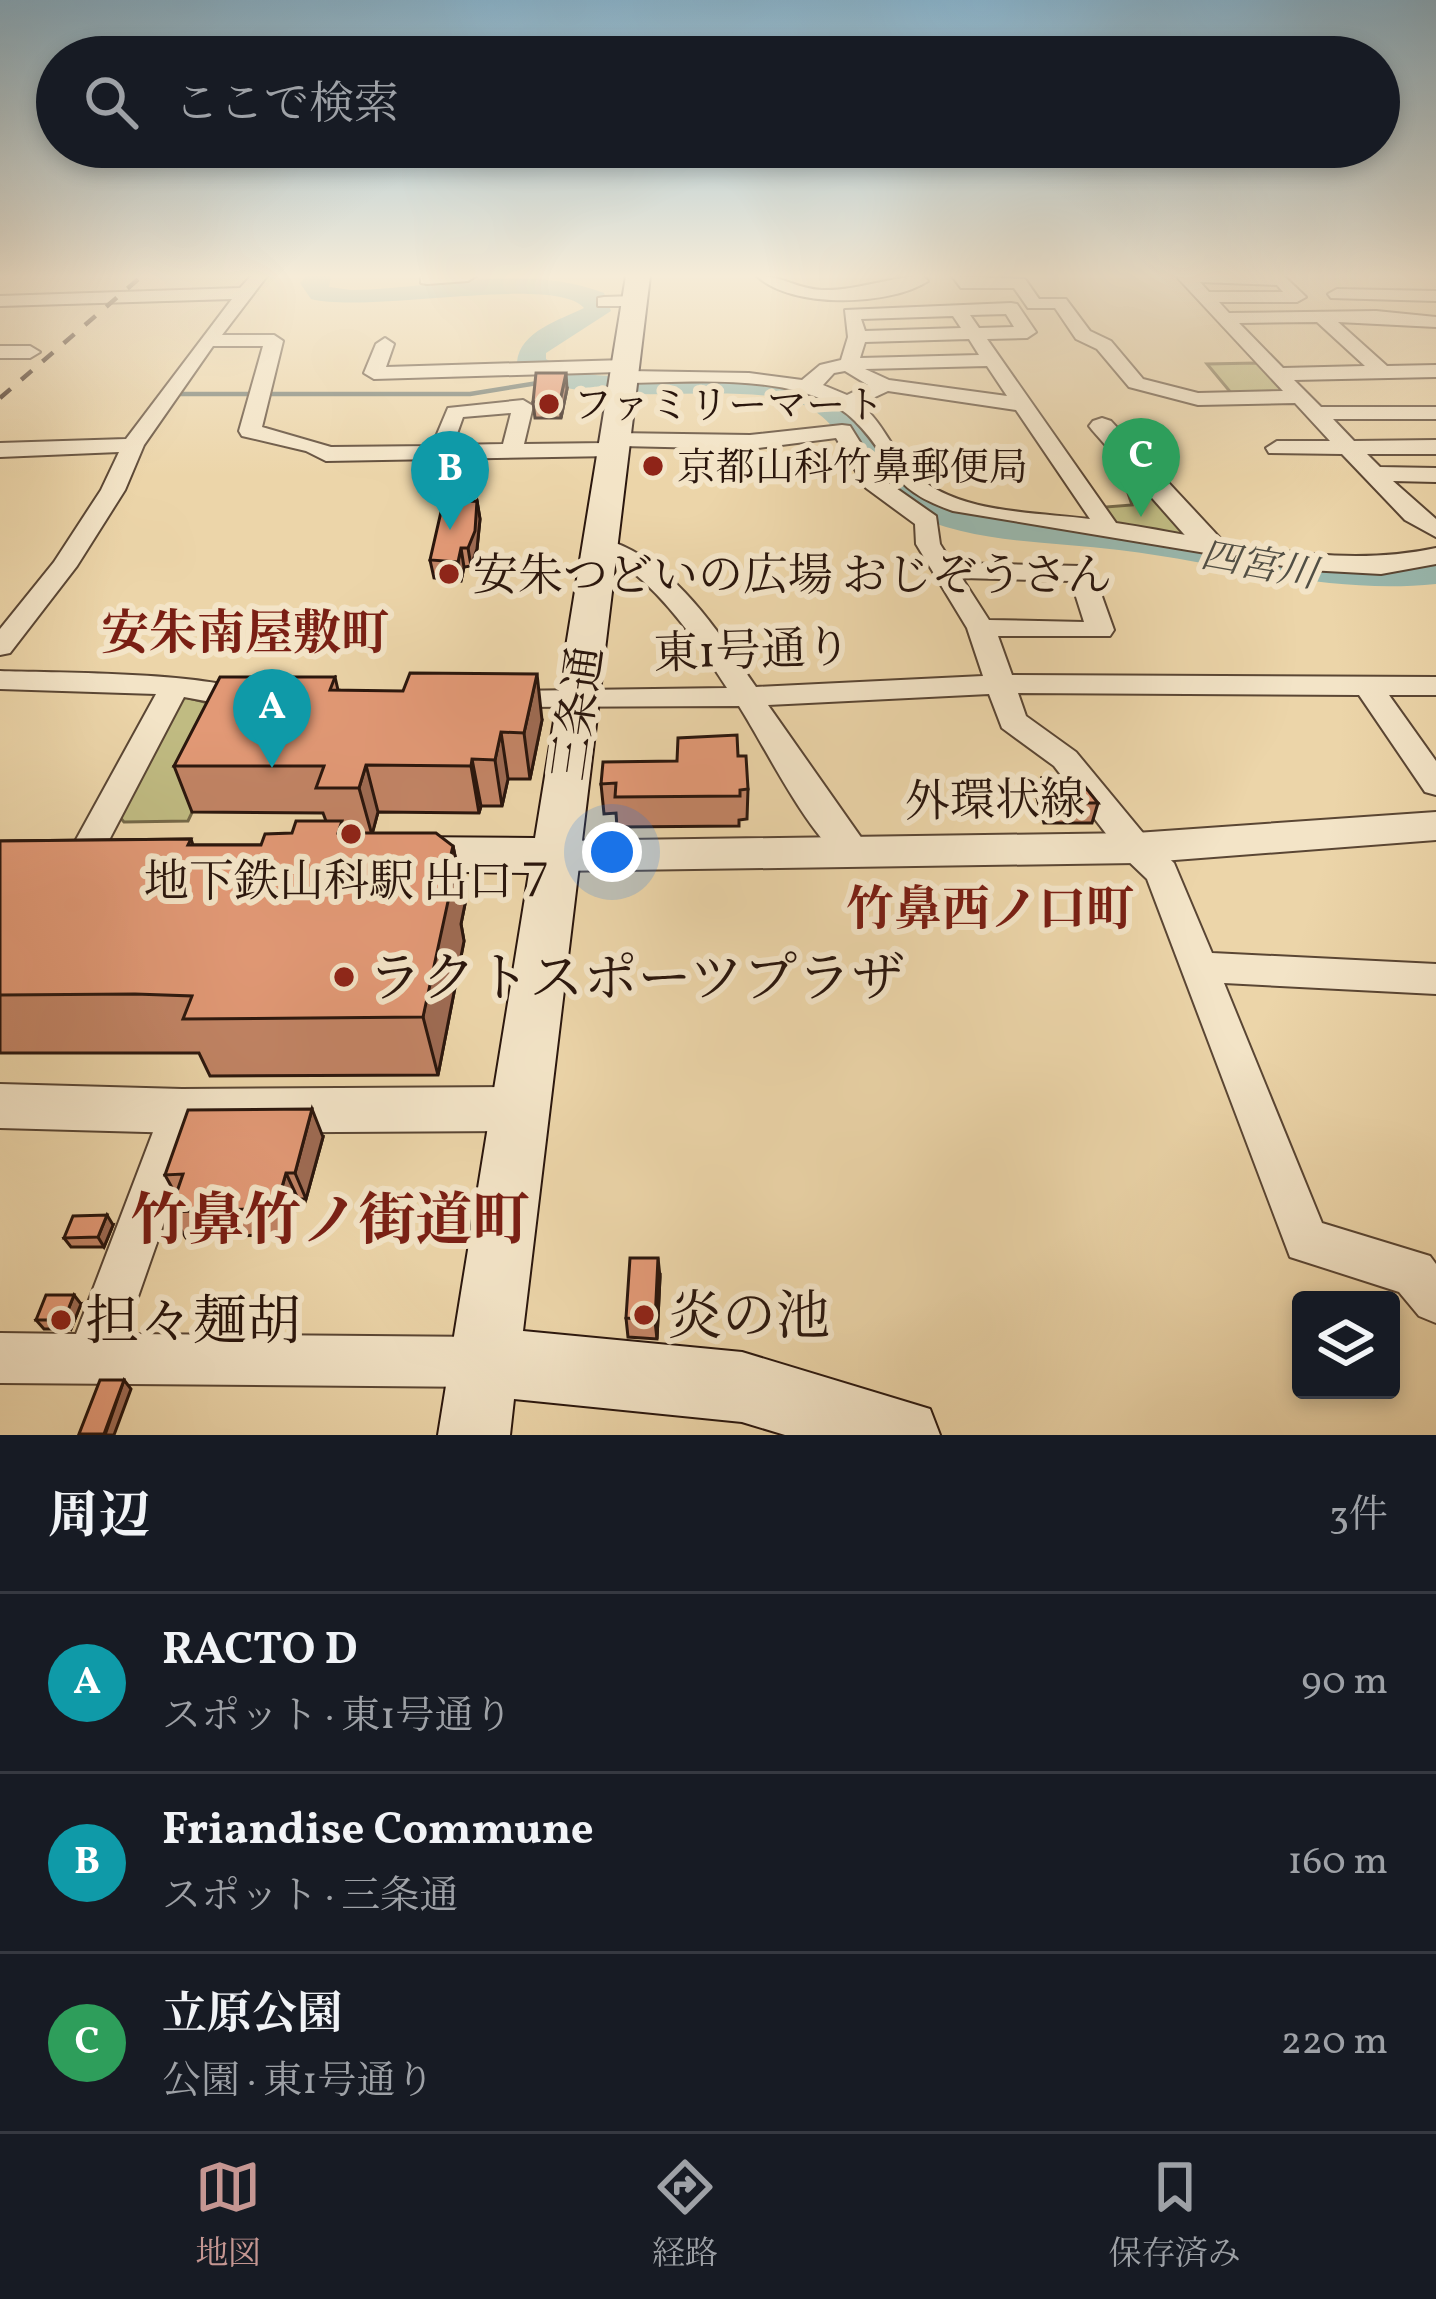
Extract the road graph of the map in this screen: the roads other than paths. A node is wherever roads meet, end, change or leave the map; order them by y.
1 (205, 343) edge
2 (273, 343) edge
3 (628, 343) edge
4 (855, 343) edge
5 (980, 343) edge
6 (1100, 343) edge
7 (1252, 343) edge
8 (1350, 343) edge
9 (385, 344) dead end
10 (0, 352) edge
11 (30, 352) dead end
12 (991, 360) junction
13 (849, 364) junction
14 (1436, 371) edge
15 (1382, 372) junction
16 (1282, 374) junction
17 (623, 377) junction
18 (885, 385) junction
19 (813, 389) junction
20 (847, 403) junction
21 (1018, 404) junction
22 (1310, 405) junction
23 (1436, 413) edge
24 (1102, 426) dead end
25 (614, 444) junction
26 (133, 445) junction
27 (1349, 447) junction
28 (1436, 447) edge
29 (1277, 448) dead end
30 (0, 450) edge
31 (512, 450) junction
32 (440, 452) junction
33 (1376, 474) junction
34 (1436, 475) edge
35 (1108, 528) junction
36 (1436, 530) edge
37 (1209, 544) junction
38 (599, 545) junction
39 (1436, 556) edge
40 (944, 570) junction
41 (981, 628) junction
42 (0, 647) edge
43 (0, 680) edge
44 (1002, 684) junction
45 (1366, 684) junction
46 (175, 686) junction
47 (1436, 686) edge
48 (752, 697) junction
49 (277, 700) edge
50 (467, 700) edge
51 (578, 700) junction
52 (1436, 784) edge
53 (1436, 826) edge
54 (1136, 848) junction
55 (855, 853) junction
56 (363, 855) edge
57 (86, 856) edge
58 (555, 856) junction
59 (1198, 967) junction
60 (1436, 979) edge
61 (0, 1106) edge
62 (520, 1108) junction
63 (182, 1111) junction
64 (1436, 1299) edge
65 (0, 1358) edge
66 (92, 1358) junction
67 (485, 1362) junction
68 (474, 1435) edge
69 (904, 1435) edge

1 - 26 street
2 - 32 street
3 - 17 main road, 三条通
4 - 13 street
5 - 12 street
6 - 22 street
7 - 16 street
8 - 15 street
9 - 17 street
10 - 11 street
12 - 13 street
12 - 21 street
13 - 18 street
13 - 19 street
14 - 15 street
15 - 16 street
16 - 22 street
17 - 19 street
17 - 25 main road, 三条通
18 - 20 street
18 - 21 street
19 - 20 street
20 - 35 street
21 - 35 street
22 - 23 street
22 - 27 street
24 - 37 street
25 - 31 street
25 - 38 main road, 三条通
25 - 40 street
26 - 30 street
26 - 42 street
27 - 28 street
27 - 29 street
27 - 33 street
31 - 32 street
31 - 32 street
33 - 34 street
33 - 36 street
35 - 37 street
37 - 39 street
38 - 48 street
38 - 51 main road, 三条通
40 - 41 street
40 - 41 street
41 - 44 street
43 - 46 street
44 - 45 street, 東1号通り
44 - 48 street, 東1号通り
44 - 54 street
45 - 47 street, 東1号通り
45 - 52 street
46 - 49 street
46 - 57 street
48 - 51 street, 東1号通り
48 - 55 street
50 - 51 street, 東1号通り
51 - 58 main road, 三条通
53 - 54 street, 外環状線
54 - 55 street, 外環状線
54 - 59 street
55 - 58 street, 外環状線
56 - 58 main road
58 - 62 main road, 三条通
59 - 60 street
59 - 64 street
61 - 63 street
62 - 63 street
62 - 67 main road, 三条通
63 - 66 street
65 - 66 street
66 - 67 street
67 - 68 main road, 三条通
67 - 69 main road

